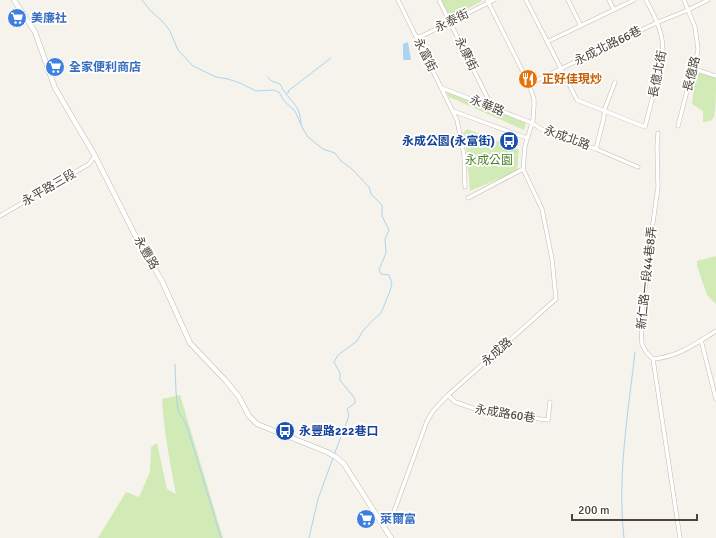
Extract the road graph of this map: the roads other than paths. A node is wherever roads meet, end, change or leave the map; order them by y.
1 (14, 0) edge
2 (398, 0) edge
3 (438, 0) edge
4 (494, 0) edge
5 (526, 0) edge
6 (568, 0) edge
7 (609, 0) edge
8 (634, 0) edge
9 (646, 0) edge
10 (684, 0) edge
11 (708, 0) edge
12 (487, 2) edge
13 (614, 10) junction
14 (688, 10) junction
15 (450, 22) junction
16 (656, 23) junction
17 (581, 26) junction
18 (416, 37) junction
19 (547, 42) junction
20 (560, 69) junction
21 (694, 69) junction
22 (716, 76) edge
23 (616, 82) dead end
24 (528, 84) junction
25 (442, 88) junction
26 (493, 109) junction
27 (453, 111) junction
28 (604, 111) junction
29 (532, 124) junction
30 (678, 126) dead end
31 (658, 133) dead end
32 (527, 138) junction
33 (596, 149) junction
34 (95, 156) junction
35 (638, 167) dead end
36 (523, 169) junction
37 (465, 187) dead end
38 (468, 198) dead end
39 (0, 216) edge
40 (716, 331) edge
41 (701, 340) junction
42 (653, 359) junction
43 (448, 395) junction
44 (716, 399) edge
45 (550, 402) dead end
46 (384, 526) junction
47 (391, 538) edge
48 (680, 538) edge

1 - 34 street, 永豐路
2 - 18 street, 永富街
3 - 15 street, 永康街
4 - 12 street, 永泰街
5 - 19 street
6 - 17 street
7 - 13 street
8 - 13 street
9 - 16 street, 長億北街
10 - 14 street, 長億路
11 - 14 street, 永成北路66巷
12 - 15 street, 永泰街
12 - 24 street, 永成北路
13 - 17 street
14 - 16 street, 永成北路66巷
14 - 21 street, 長億路
15 - 18 street, 永泰街
15 - 26 street, 永康街
16 - 20 street, 永成北路66巷
16 - 28 street, 長億北街
17 - 19 street
18 - 25 street, 永富街
19 - 20 street
20 - 24 street, 永成北路66巷
20 - 28 street
21 - 22 street
21 - 30 street, 長億路
23 - 28 street
24 - 29 street, 永成北路
25 - 26 street, 永華路
25 - 27 street, 永富街
26 - 29 street, 永華路
27 - 32 street
27 - 37 street, 永富街
28 - 33 street
29 - 32 street
29 - 33 street, 永成北路
31 - 42 street, 新仁路一段44巷8弄
32 - 36 street
33 - 35 street, 永成北路
34 - 39 street, 永平路三段
34 - 46 street, 永豐路
36 - 38 street
36 - 43 street, 永成路
40 - 41 street
41 - 42 street
41 - 44 street
42 - 48 street, 新仁路一段44巷8弄
43 - 45 street, 永成路60巷
43 - 46 street, 永成路
46 - 47 street

